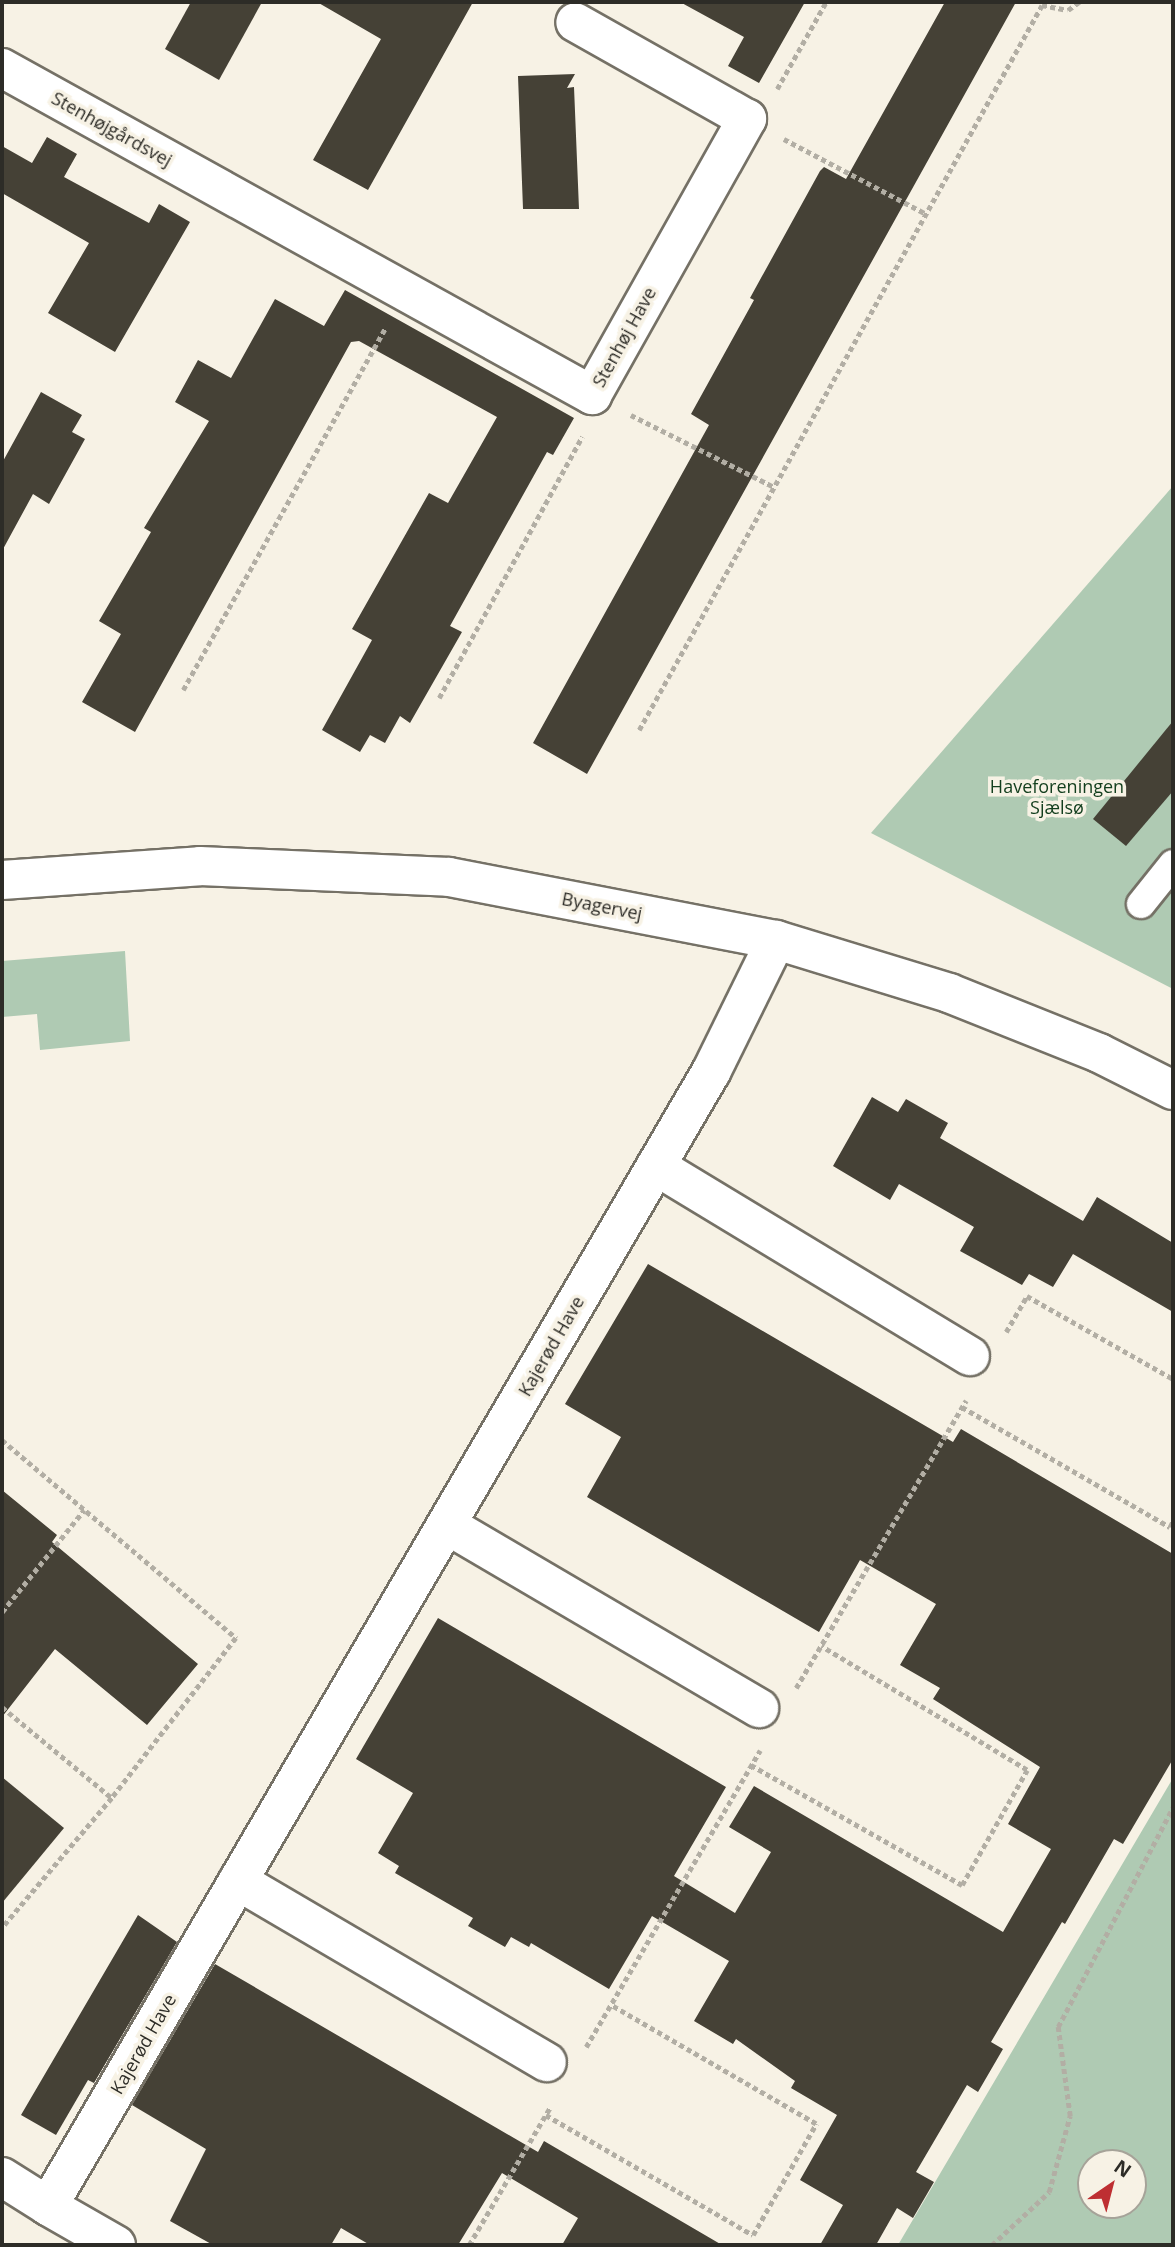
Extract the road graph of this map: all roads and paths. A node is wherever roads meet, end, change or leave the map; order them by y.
1 (826, 2) edge
2 (1079, 2) edge
3 (575, 22) dead end
4 (2, 68) edge
5 (747, 119) junction
6 (222, 188) joint
7 (926, 214) junction
8 (406, 292) junction
9 (592, 395) junction
10 (774, 486) junction
11 (183, 690) dead end
12 (439, 698) dead end
13 (639, 730) dead end
14 (1173, 864) edge
15 (2, 880) edge
16 (1142, 904) dead end
17 (775, 940) junction
18 (1173, 1090) edge
19 (656, 1166) junction
20 (985, 1348) joint
21 (1173, 1379) edge
22 (968, 1396) dead end
23 (962, 1407) junction
24 (2, 1440) edge
25 (84, 1510) junction
26 (1173, 1521) edge
27 (447, 1525) junction
28 (2, 1612) edge
29 (821, 1646) junction
30 (793, 1693) dead end
31 (2, 1707) edge
32 (761, 1727) joint
33 (751, 1765) junction
34 (112, 1798) junction
35 (1173, 1807) edge
36 (238, 1881) junction
37 (2, 1928) edge
38 (611, 2004) junction
39 (583, 2051) dead end
40 (553, 2078) joint
41 (545, 2115) junction
42 (2, 2177) edge
43 (48, 2206) junction
44 (116, 2245) edge
45 (469, 2245) edge
46 (992, 2245) edge

1 - 5 path
2 - 7 path
3 - 5 street
4 - 6 street, Stenhøjgårdsvej
5 - 7 path
5 - 9 street, Stenhøj Have
6 - 8 street, Stenhøj Have
7 - 10 path
8 - 9 street, Stenhøj Have
8 - 11 path
9 - 10 path
9 - 12 path
10 - 13 path
14 - 16 lane
15 - 17 street, Byagervej
17 - 18 street, Byagervej
17 - 19 street, Kajerød Have
19 - 20 street
19 - 27 street, Kajerød Have
20 - 21 path
22 - 23 path
23 - 26 path
23 - 29 path
24 - 25 path
25 - 28 path
25 - 34 path
27 - 32 street
27 - 36 street, Kajerød Have
29 - 30 path
29 - 33 path
31 - 34 path
32 - 33 path
33 - 38 path
34 - 37 path
35 - 46 path
36 - 40 street
36 - 43 street, Kajerød Have
38 - 39 path
38 - 41 path
40 - 41 path
41 - 45 path
42 - 43 street
43 - 44 street

